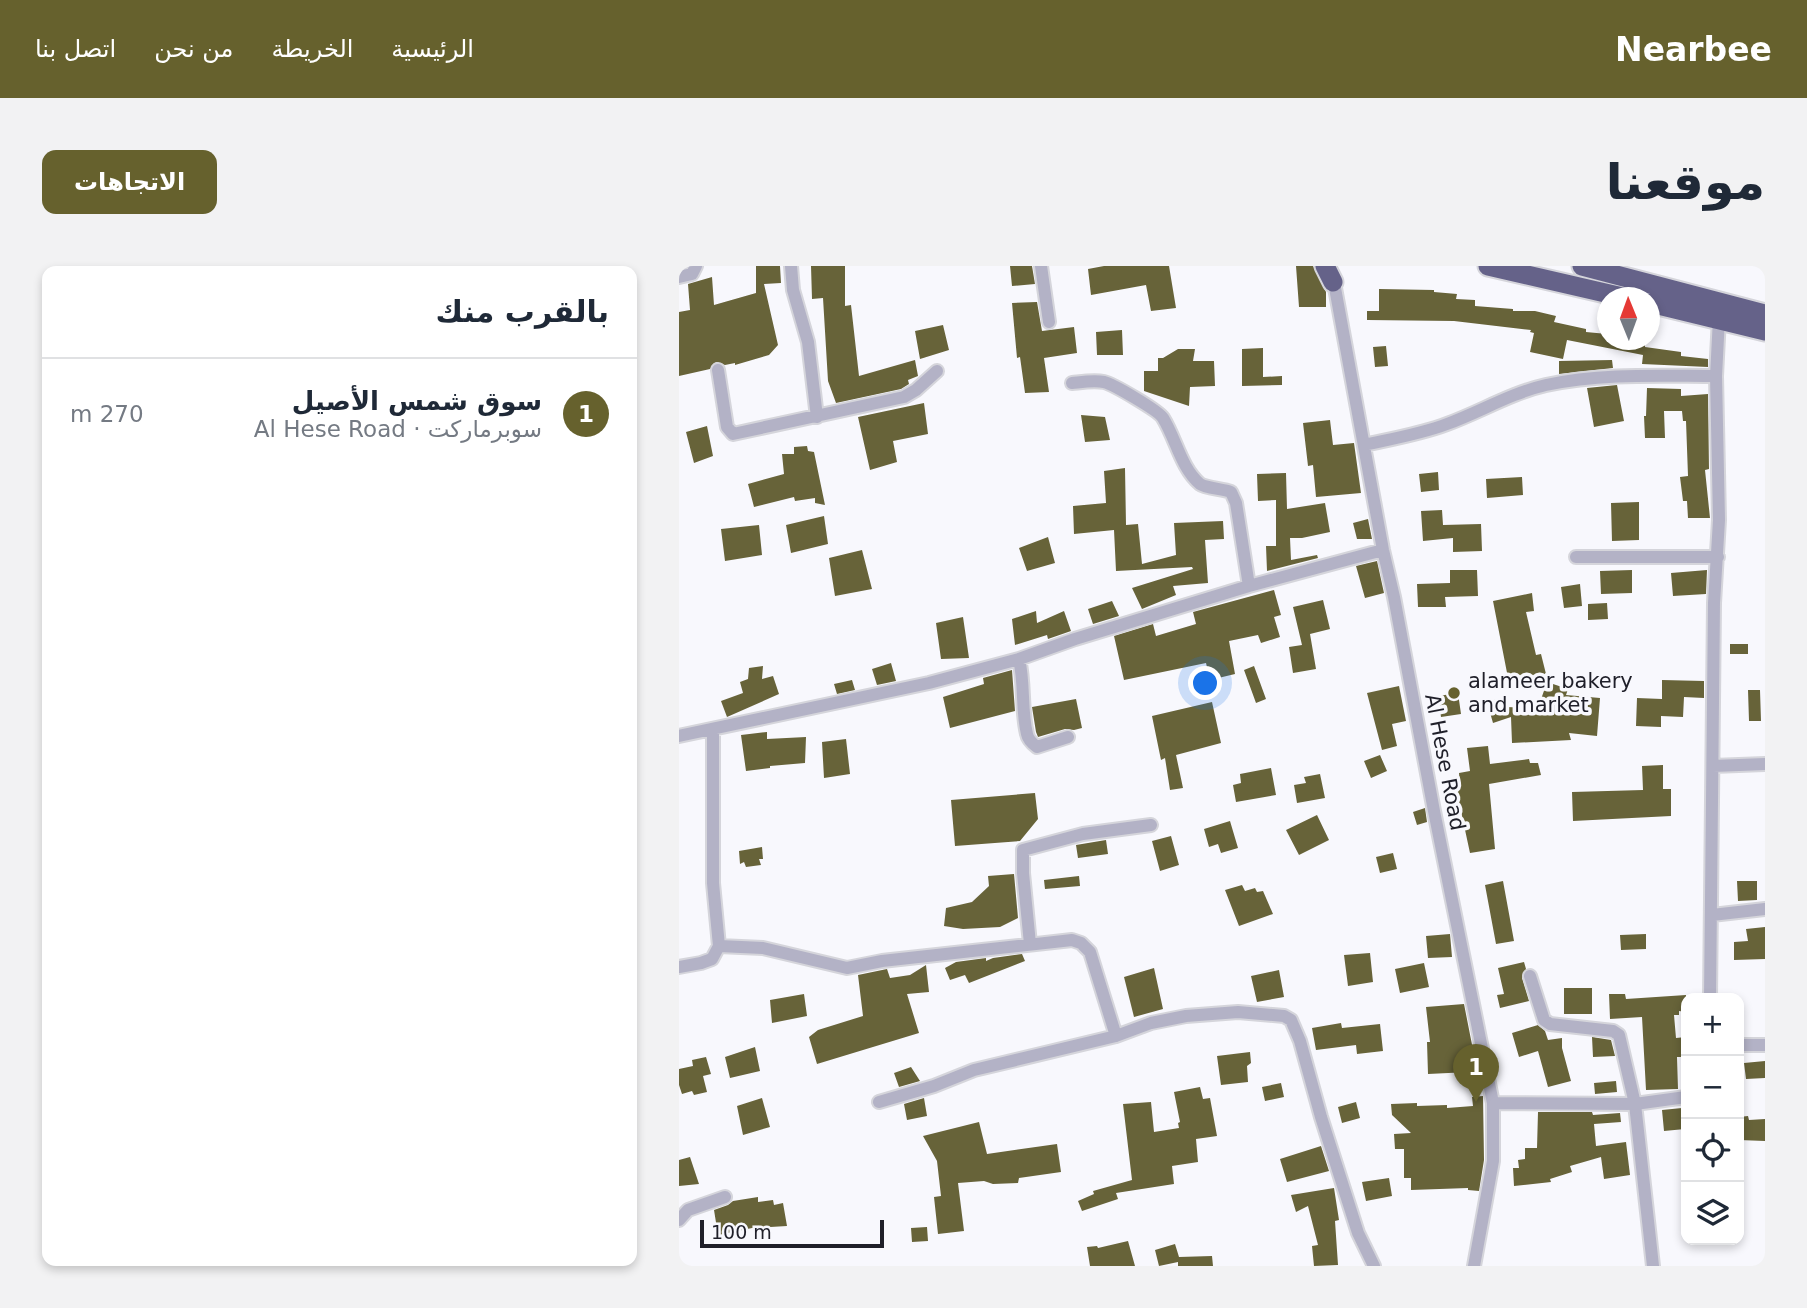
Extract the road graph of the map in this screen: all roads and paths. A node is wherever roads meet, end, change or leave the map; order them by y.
1 (696, 266) edge
2 (791, 266) edge
3 (1041, 266) edge
4 (1488, 266) edge
5 (1582, 266) edge
6 (1333, 270) edge
7 (679, 277) edge
8 (1597, 291) edge
9 (1660, 305) edge
10 (1765, 314) edge
11 (1719, 318) junction
12 (1049, 322) dead end
13 (1765, 331) edge
14 (718, 370) dead end
15 (937, 371) dead end
16 (1716, 376) junction
17 (1072, 383) dead end
18 (817, 417) junction
19 (1364, 445) junction
20 (1383, 550) junction
21 (1576, 557) dead end
22 (1718, 557) junction
23 (1249, 586) junction
24 (1019, 659) junction
25 (713, 729) junction
26 (679, 736) edge
27 (1068, 737) dead end
28 (1765, 764) edge
29 (1713, 766) junction
30 (1151, 825) dead end
31 (1765, 909) edge
32 (1712, 915) junction
33 (1030, 944) junction
34 (719, 946) junction
35 (679, 967) edge
36 (1530, 976) dead end
37 (1710, 993) edge
38 (1116, 1036) junction
39 (1744, 1045) edge
40 (1765, 1045) edge
41 (1681, 1098) edge
42 (879, 1102) dead end
43 (1493, 1103) junction
44 (1635, 1104) junction
45 (725, 1197) dead end
46 (679, 1220) edge
47 (1374, 1266) edge
48 (1474, 1266) edge
49 (1653, 1266) edge

1 - 7 street
2 - 18 street
3 - 12 street
4 - 8 highway
5 - 10 highway
6 - 19 street, Al Hese Road
9 - 11 highway
11 - 13 highway
11 - 16 street
14 - 18 street
15 - 18 street
16 - 19 street
16 - 22 street
17 - 23 street
19 - 20 street, Al Hese Road
20 - 23 street
20 - 43 street, Al Hese Road
21 - 22 street
22 - 29 street
23 - 24 street
24 - 25 street
24 - 27 street
25 - 26 street
25 - 34 street
28 - 29 street
29 - 32 street
30 - 33 street
31 - 32 street
32 - 37 street
33 - 34 street
33 - 38 street
34 - 35 street
36 - 44 street
38 - 42 street
38 - 47 street
39 - 40 street
41 - 44 street
43 - 44 street
43 - 48 street, Al Hese Road
44 - 49 street
45 - 46 street

